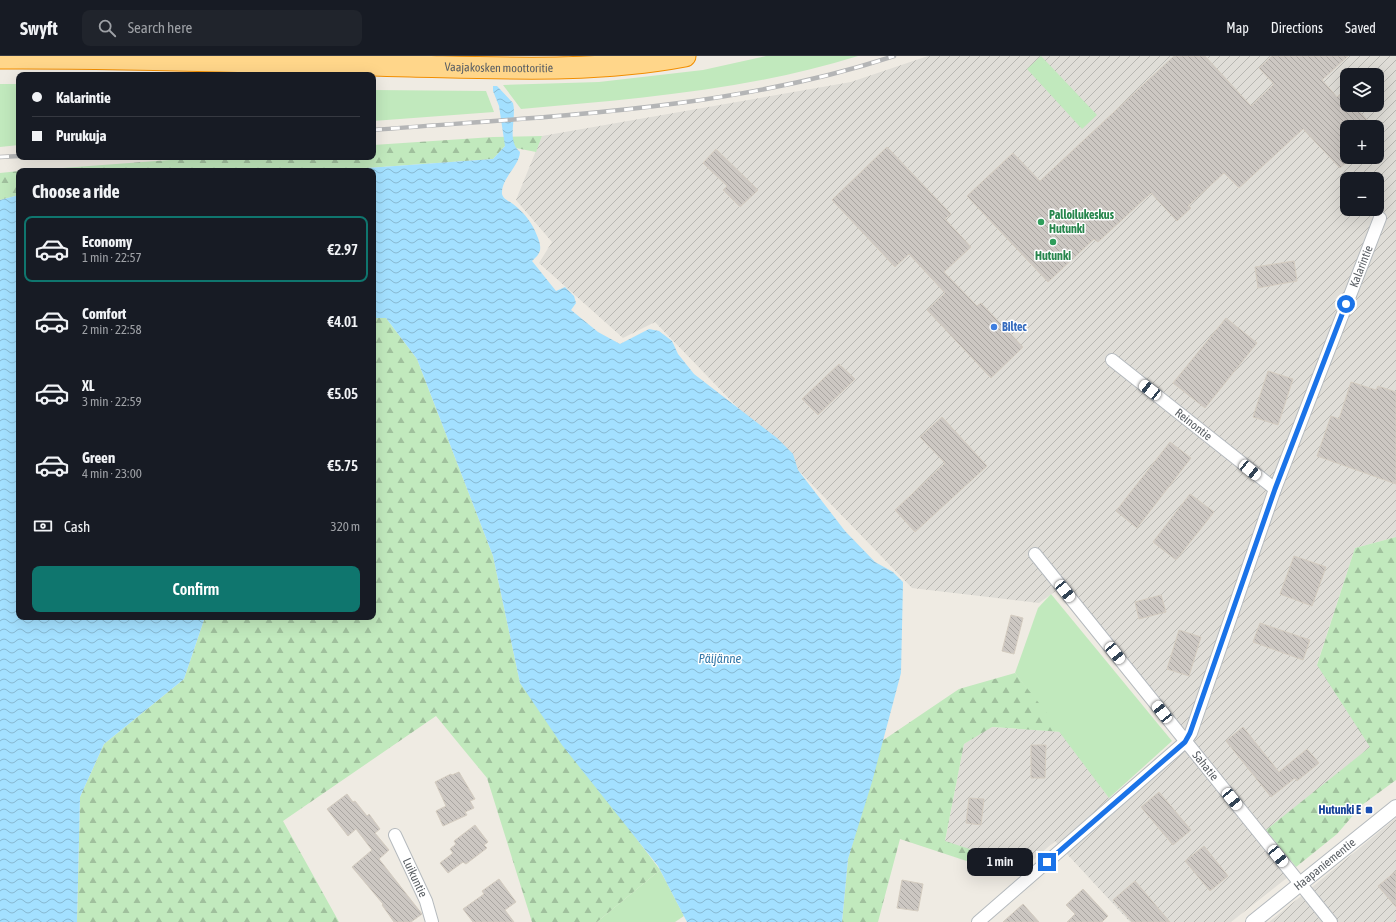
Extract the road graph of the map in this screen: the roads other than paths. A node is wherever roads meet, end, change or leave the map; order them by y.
1 (685, 56) edge
2 (0, 58) edge
3 (1380, 218) dead end
4 (1112, 360) dead end
5 (1275, 489) junction
6 (1035, 554) dead end
7 (1185, 742) junction
8 (1396, 807) edge
9 (395, 835) dead end
10 (1301, 884) junction
11 (432, 922) edge
12 (978, 922) edge
13 (1253, 922) edge
14 (1331, 922) edge

1 - 2 highway, Vaajakosken moottoritie
3 - 5 street, Kalarintie
4 - 5 street, Reinontie
5 - 7 street, Kalarintie
6 - 7 street, Sahatie
7 - 10 street, Sahatie
7 - 12 street
8 - 10 street, Haapaniementie
9 - 11 street, Luikuntie
10 - 13 street, Haapaniementie
10 - 14 street, Sahatie

